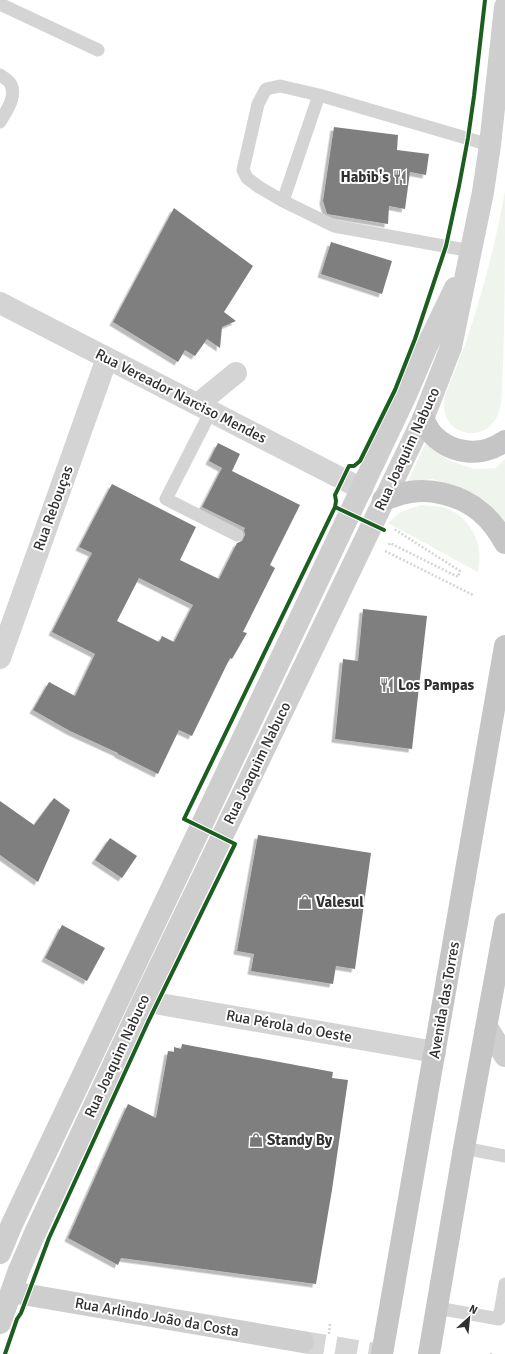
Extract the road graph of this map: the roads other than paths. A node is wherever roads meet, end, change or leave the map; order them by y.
1 (0, 4) edge
2 (505, 7) edge
3 (98, 50) dead end
4 (0, 75) edge
5 (318, 95) junction
6 (0, 122) edge
7 (490, 145) junction
8 (283, 201) junction
9 (469, 257) junction
10 (0, 303) edge
11 (107, 358) junction
12 (236, 373) dead end
13 (205, 408) junction
14 (400, 408) junction
15 (423, 419) junction
16 (505, 441) edge
17 (362, 489) junction
18 (383, 500) junction
19 (237, 535) dead end
20 (505, 542) edge
21 (505, 646) edge
22 (0, 658) edge
23 (505, 924) edge
24 (143, 1001) junction
25 (487, 1027) junction
26 (435, 1052) junction
27 (505, 1056) edge
28 (464, 1148) junction
29 (505, 1156) edge
30 (12, 1224) junction
31 (35, 1233) junction
32 (0, 1253) edge
33 (505, 1284) edge
34 (11, 1292) junction
35 (437, 1308) junction
36 (0, 1323) edge
37 (303, 1342) tunnel mouth
38 (382, 1354) edge
39 (429, 1354) edge

1 - 3 lane
2 - 7 main road, Rua Joaquim Nabuco
4 - 6 lane
5 - 7 lane
5 - 8 lane
5 - 8 lane
7 - 9 main road, Rua Joaquim Nabuco
8 - 9 lane
9 - 14 main road, Rua Joaquim Nabuco
9 - 15 main road, Rua Joaquim Nabuco
10 - 11 street, Rua Vereador Narciso Mendes
11 - 13 street, Rua Vereador Narciso Mendes
11 - 22 street, Rua Rebouças
12 - 13 street
13 - 17 street, Rua Vereador Narciso Mendes
13 - 19 lane
14 - 15 main road
14 - 17 main road, Rua Joaquim Nabuco
15 - 16 highway
15 - 18 main road, Rua Joaquim Nabuco
17 - 30 main road, Rua Joaquim Nabuco
18 - 20 highway
18 - 24 main road, Rua Joaquim Nabuco
21 - 26 highway, Avenida das Torres
23 - 25 highway
24 - 26 street, Rua Pérola do Oeste
24 - 31 main road, Rua Joaquim Nabuco
25 - 27 main road
25 - 28 highway
26 - 38 highway, Avenida das Torres
28 - 29 lane
28 - 35 highway
30 - 31 main road
30 - 32 main road, Rua Joaquim Nabuco
31 - 34 main road, Rua Joaquim Nabuco
33 - 35 lane
34 - 36 main road, Rua Joaquim Nabuco
34 - 37 main road, Rua Arlindo João da Costa
35 - 39 highway

